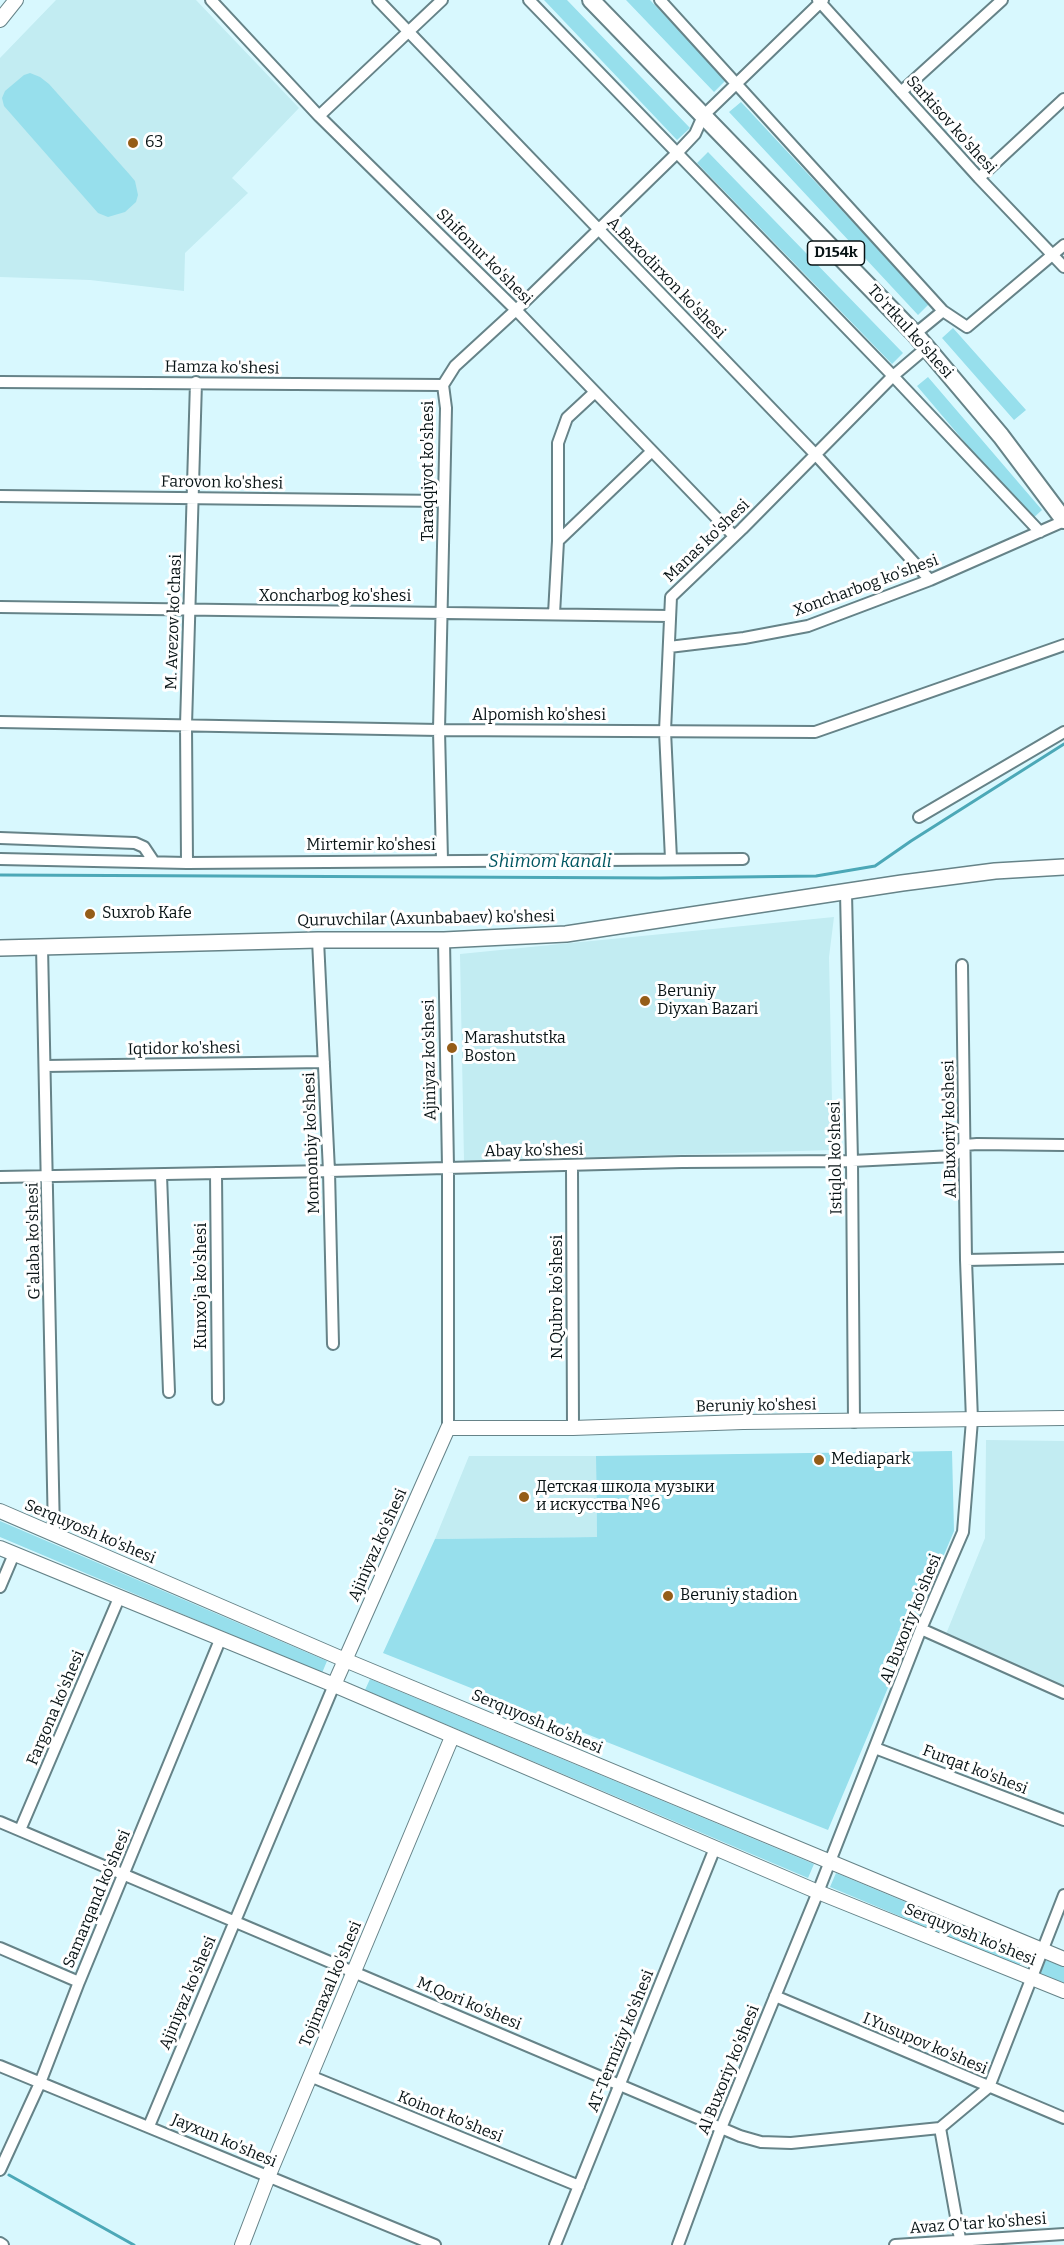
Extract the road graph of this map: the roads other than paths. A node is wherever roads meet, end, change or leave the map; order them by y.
1 (16, 0) edge
2 (212, 0) edge
3 (378, 0) edge
4 (442, 0) edge
5 (529, 0) edge
6 (591, 0) edge
7 (660, 0) edge
8 (1002, 0) edge
9 (821, 1) edge
10 (0, 20) edge
11 (409, 31) junction
12 (737, 84) junction
13 (901, 92) junction
14 (1064, 99) edge
15 (319, 116) junction
16 (703, 116) junction
17 (678, 153) junction
18 (979, 178) junction
19 (598, 230) junction
20 (1064, 245) edge
21 (1053, 255) junction
22 (1064, 267) edge
23 (516, 310) junction
24 (943, 311) junction
25 (915, 334) junction
26 (926, 348) junction
27 (893, 376) junction
28 (0, 382) edge
29 (196, 382) junction
30 (443, 385) junction
31 (594, 392) junction
32 (652, 451) junction
33 (815, 454) junction
34 (0, 496) edge
35 (193, 497) junction
36 (444, 501) junction
37 (1063, 515) edge
38 (1040, 532) junction
39 (734, 536) junction
40 (558, 541) junction
41 (930, 580) junction
42 (0, 608) edge
43 (189, 611) junction
44 (443, 613) junction
45 (554, 614) junction
46 (670, 616) junction
47 (1064, 645) edge
48 (669, 647) junction
49 (0, 722) edge
50 (186, 725) junction
51 (439, 730) junction
52 (665, 731) junction
53 (1064, 732) edge
54 (919, 817) dead end
55 (0, 838) edge
56 (0, 859) edge
57 (671, 859) junction
58 (742, 859) dead end
59 (442, 860) junction
60 (154, 862) junction
61 (187, 863) junction
62 (1064, 867) edge
63 (846, 893) junction
64 (318, 940) junction
65 (444, 940) junction
66 (42, 946) junction
67 (0, 948) edge
68 (962, 965) dead end
69 (324, 1062) junction
70 (45, 1066) junction
71 (1064, 1144) edge
72 (965, 1145) junction
73 (852, 1161) junction
74 (572, 1166) junction
75 (448, 1167) junction
76 (329, 1171) junction
77 (216, 1173) junction
78 (160, 1175) junction
79 (0, 1176) edge
80 (48, 1177) junction
81 (1064, 1258) edge
82 (966, 1260) junction
83 (333, 1344) dead end
84 (169, 1392) dead end
85 (218, 1399) dead end
86 (1064, 1418) edge
87 (972, 1420) junction
88 (854, 1422) junction
89 (448, 1428) junction
90 (573, 1428) junction
91 (0, 1511) edge
92 (54, 1534) junction
93 (0, 1548) edge
94 (14, 1554) junction
95 (0, 1587) edge
96 (119, 1598) junction
97 (921, 1629) junction
98 (220, 1640) junction
99 (345, 1660) junction
100 (334, 1685) junction
101 (1064, 1693) edge
102 (452, 1737) junction
103 (875, 1748) junction
104 (1064, 1820) edge
105 (0, 1822) edge
106 (20, 1830) junction
107 (715, 1848) junction
108 (830, 1862) junction
109 (124, 1875) junction
110 (818, 1892) junction
111 (1064, 1895) edge
112 (236, 1921) junction
113 (0, 1948) edge
114 (1041, 1949) junction
115 (1064, 1959) edge
116 (355, 1972) junction
117 (1031, 1977) junction
118 (79, 1982) junction
119 (1064, 1991) edge
120 (775, 1996) junction
121 (0, 2066) edge
122 (310, 2076) junction
123 (40, 2083) junction
124 (619, 2086) junction
125 (989, 2087) junction
126 (1064, 2118) edge
127 (149, 2126) junction
128 (721, 2128) junction
129 (940, 2128) junction
130 (0, 2170) edge
131 (268, 2177) junction
132 (579, 2186) junction
133 (1064, 2234) edge
134 (960, 2240) junction
135 (242, 2245) edge
136 (435, 2245) edge
137 (555, 2245) edge
138 (678, 2245) edge
139 (895, 2245) edge

1 - 10 street
2 - 15 street, Shifonur ko'shesi
3 - 11 street, A.Baxodirxon ko'shesi
4 - 11 street
5 - 17 street
6 - 16 main road, To'rtkul ko'shesi / D154k
7 - 12 street
8 - 13 street
9 - 12 street, Taraqqiyot ko'shesi
9 - 13 street, Sarkisov ko'shesi
11 - 15 street
11 - 19 street, A.Baxodirxon ko'shesi
12 - 16 street, Taraqqiyot ko'shesi
12 - 24 street
13 - 18 street, Sarkisov ko'shesi
14 - 18 street
15 - 23 street, Shifonur ko'shesi
16 - 17 street, Taraqqiyot ko'shesi
16 - 25 main road, To'rtkul ko'shesi / D154k
17 - 19 street, Taraqqiyot ko'shesi
17 - 27 street
18 - 21 street, Sarkisov ko'shesi
19 - 23 street, Taraqqiyot ko'shesi
19 - 33 street, A.Baxodirxon ko'shesi
20 - 21 street
21 - 22 street, Sarkisov ko'shesi
21 - 24 street
23 - 30 street, Taraqqiyot ko'shesi
23 - 31 street, Shifonur ko'shesi
24 - 25 street
25 - 26 main road, To'rtkul ko'shesi / D154k
26 - 27 street, Manas ko'shesi
26 - 37 main road, To'rtkul ko'shesi / D154k
27 - 33 street, Manas ko'shesi
27 - 38 street
28 - 29 street, Hamza ko'shesi
29 - 30 street, Hamza ko'shesi
29 - 35 street, M. Avezov ko'chasi
30 - 36 street, Taraqqiyot ko'shesi
31 - 32 street, Shifonur ko'shesi
31 - 40 street
32 - 39 street, Shifonur ko'shesi
32 - 40 street
33 - 39 street, Manas ko'shesi
33 - 41 street, A.Baxodirxon ko'shesi
34 - 35 street, Farovon ko'shesi
35 - 36 street, Farovon ko'shesi
35 - 43 street, M. Avezov ko'chasi
36 - 44 street, Taraqqiyot ko'shesi
37 - 38 street, Xoncharbog ko'shesi
38 - 41 street, Xoncharbog ko'shesi
39 - 46 street, Manas ko'shesi
40 - 45 street
41 - 48 street, Xoncharbog ko'shesi
42 - 43 street, Xoncharbog ko'shesi
43 - 44 street, Xoncharbog ko'shesi
43 - 50 street, M. Avezov ko'chasi
44 - 45 street, Xoncharbog ko'shesi
44 - 51 street, Taraqqiyot ko'shesi
45 - 46 street, Xoncharbog ko'shesi
46 - 48 street, Manas ko'shesi
47 - 52 street, Alpomish ko'shesi
48 - 52 street, Manas ko'shesi
49 - 50 street, Alpomish ko'shesi
50 - 51 street, Alpomish ko'shesi
50 - 61 street, M. Avezov ko'chasi
51 - 52 street, Alpomish ko'shesi
51 - 59 street, Taraqqiyot ko'shesi
52 - 57 street, Manas ko'shesi
53 - 54 street
55 - 60 street
56 - 60 street, Mirtemir ko'shesi
57 - 58 street, Mirtemir ko'shesi
57 - 59 street, Mirtemir ko'shesi
59 - 61 street, Mirtemir ko'shesi
60 - 61 street, Mirtemir ko'shesi
62 - 63 main road, Quruvchilar (Axunbabaev) ko'shesi
63 - 65 main road, Quruvchilar (Axunbabaev) ko'shesi
63 - 73 street, Istiqlol ko'shesi
64 - 65 main road, Quruvchilar (Axunbabaev) ko'shesi
64 - 66 main road, Quruvchilar (Axunbabaev) ko'shesi
64 - 69 street, Momonbiy ko'shesi
65 - 75 street, Ajiniyaz ko'shesi
66 - 67 main road, Quruvchilar (Axunbabaev) ko'shesi
66 - 70 street, G'alaba ko'shesi
68 - 72 street, Al Buxoriy ko'shesi
69 - 70 street, Iqtidor ko'shesi
69 - 76 street, Momonbiy ko'shesi
70 - 80 street, G'alaba ko'shesi
71 - 72 street, Abay ko'shesi
72 - 73 street, Abay ko'shesi
72 - 82 street, Al Buxoriy ko'shesi
73 - 74 street, Abay ko'shesi
73 - 88 street, Istiqlol ko'shesi
74 - 75 street, Abay ko'shesi
74 - 90 street, N.Qubro ko'shesi
75 - 76 street, Abay ko'shesi
75 - 89 street, Ajiniyaz ko'shesi
76 - 77 street, Abay ko'shesi
76 - 83 street, Momonbiy ko'shesi
77 - 78 street, Abay ko'shesi
77 - 85 street, Kunxo'ja ko'shesi
78 - 80 street, Abay ko'shesi
78 - 84 street
79 - 80 street, Abay ko'shesi
80 - 92 street, G'alaba ko'shesi
81 - 82 street
82 - 87 street, Al Buxoriy ko'shesi
86 - 87 street, Beruniy ko'shesi
87 - 88 street, Beruniy ko'shesi
87 - 97 street, Al Buxoriy ko'shesi
88 - 90 street, Beruniy ko'shesi
89 - 90 street, Beruniy ko'shesi
89 - 99 street, Ajiniyaz ko'shesi
91 - 92 street, Serquyosh ko'shesi
92 - 99 street, Serquyosh ko'shesi
93 - 94 street, Serquyosh ko'shesi
94 - 95 street
94 - 96 street, Serquyosh ko'shesi
96 - 98 street, Serquyosh ko'shesi
96 - 106 street, Fargona ko'shesi
97 - 101 street
97 - 103 street, Al Buxoriy ko'shesi
98 - 100 street, Serquyosh ko'shesi
98 - 109 street, Samarqand ko'shesi
99 - 100 street, Ajiniyaz ko'shesi
99 - 108 street, Serquyosh ko'shesi
100 - 102 street, Serquyosh ko'shesi
100 - 112 street, Ajiniyaz ko'shesi
102 - 107 street, Serquyosh ko'shesi
102 - 116 street, Tojimaxal ko'shesi
103 - 104 street, Furqat ko'shesi
103 - 108 street, Al Buxoriy ko'shesi
105 - 106 street, M.Qori ko'shesi
106 - 109 street, M.Qori ko'shesi
107 - 110 street, Serquyosh ko'shesi
107 - 124 street, AT-Termiziy ko'shesi
108 - 110 street, Al Buxoriy ko'shesi
108 - 114 street, Serquyosh ko'shesi
109 - 112 street, M.Qori ko'shesi
109 - 118 street, Samarqand ko'shesi
110 - 117 street, Serquyosh ko'shesi
110 - 120 street, Al Buxoriy ko'shesi
111 - 114 street
112 - 116 street, M.Qori ko'shesi
112 - 127 street, Ajiniyaz ko'shesi
113 - 118 street
114 - 115 street, Serquyosh ko'shesi
114 - 117 street
116 - 122 street, Tojimaxal ko'shesi
116 - 124 street, M.Qori ko'shesi
117 - 119 street, Serquyosh ko'shesi
117 - 125 street
118 - 123 street, Samarqand ko'shesi
120 - 125 street, I.Yusupov ko'shesi
120 - 128 street, Al Buxoriy ko'shesi
121 - 123 street, Jayxun ko'shesi
122 - 131 street, Tojimaxal ko'shesi
122 - 132 street, Koinot ko'shesi
123 - 127 street, Jayxun ko'shesi
123 - 130 street, Samarqand ko'shesi
124 - 128 street, M.Qori ko'shesi
124 - 132 street, AT-Termiziy ko'shesi
125 - 126 street, I.Yusupov ko'shesi
125 - 129 street
127 - 131 street, Jayxun ko'shesi
128 - 129 street, M.Qori ko'shesi
128 - 138 street, Al Buxoriy ko'shesi
129 - 134 street
131 - 135 street, Tojimaxal ko'shesi
131 - 136 street, Jayxun ko'shesi
132 - 137 street, AT-Termiziy ko'shesi
133 - 134 street, Avaz O'tar ko'shesi
134 - 139 street, Avaz O'tar ko'shesi

